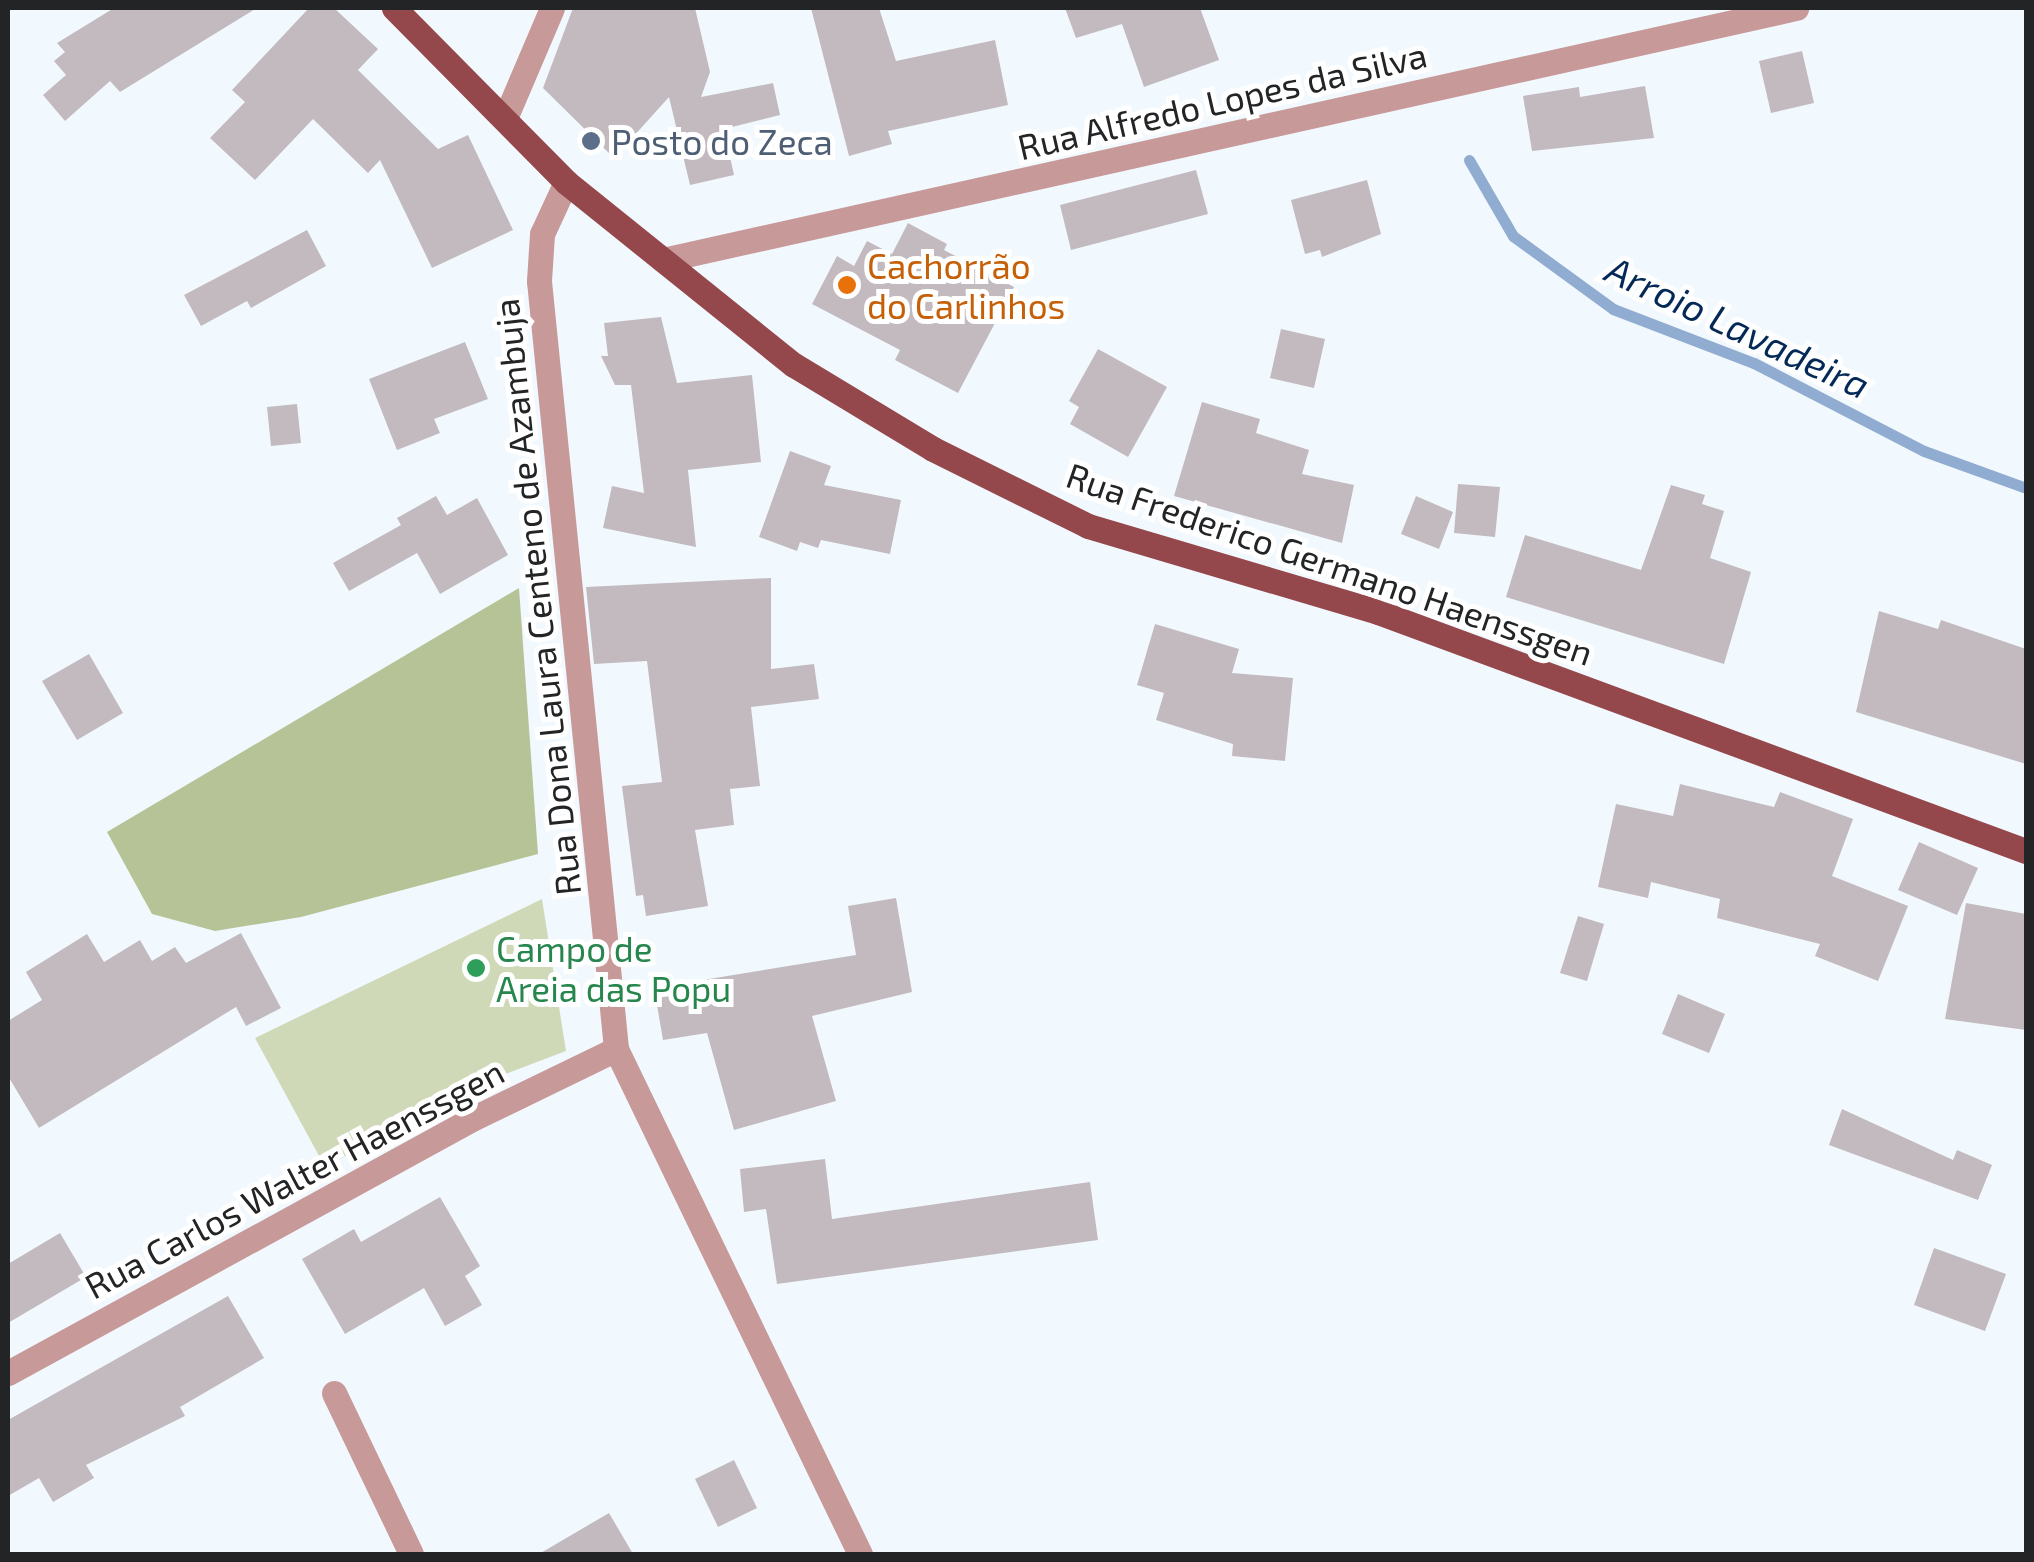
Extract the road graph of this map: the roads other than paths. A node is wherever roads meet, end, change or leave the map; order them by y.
1 (394, 8) edge
2 (552, 8) edge
3 (1796, 8) edge
4 (506, 116) junction
5 (566, 182) junction
6 (662, 260) junction
7 (2026, 851) edge
8 (616, 1049) junction
9 (8, 1372) edge
10 (334, 1392) dead end
11 (411, 1554) edge
12 (860, 1554) edge

1 - 4 main road, Rua Frederico Germano Haenssgen
2 - 4 street
3 - 6 street, Rua Alfredo Lopes da Silva
4 - 5 main road, Rua Frederico Germano Haenssgen
5 - 6 main road, Rua Frederico Germano Haenssgen
5 - 8 street, Rua Dona Laura Centeno de Azambuja
6 - 7 main road, Rua Frederico Germano Haenssgen
8 - 9 street, Rua Carlos Walter Haenssgen
8 - 12 street, Rua Dona Laura Centeno de Azambuja
10 - 11 street

